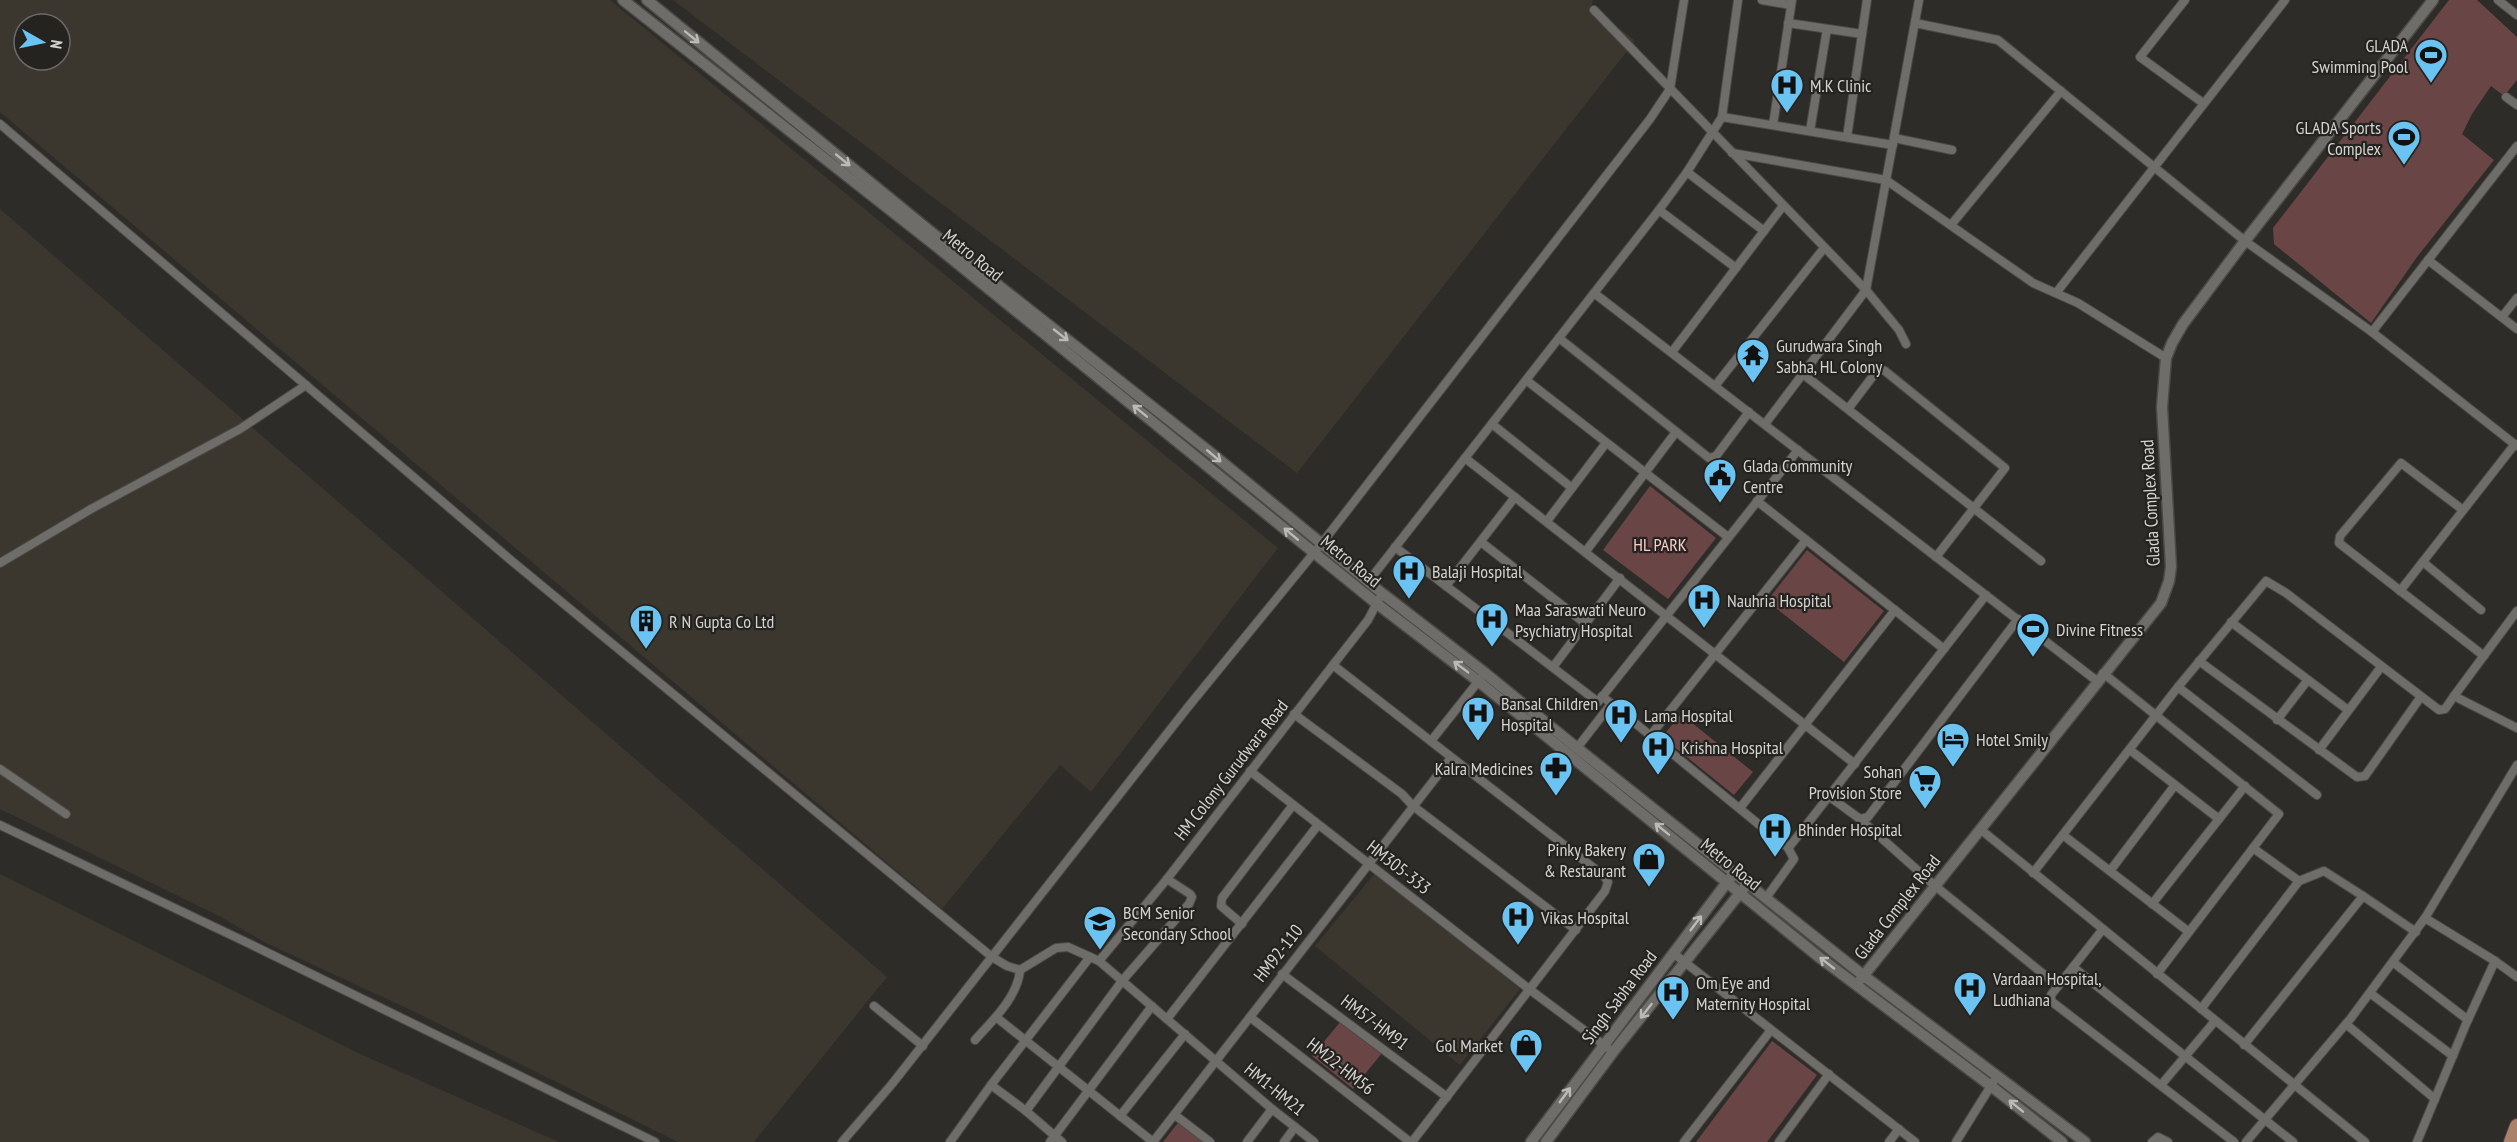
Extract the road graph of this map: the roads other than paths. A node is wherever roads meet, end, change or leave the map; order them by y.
1 (623, 0) edge
2 (647, 0) edge
3 (1684, 0) edge
4 (1738, 0) edge
5 (1762, 0) edge
6 (1866, 0) edge
7 (1919, 0) edge
8 (2185, 0) edge
9 (2285, 0) edge
10 (2433, 0) edge
11 (2498, 0) edge
12 (1791, 2) edge
13 (1594, 10) dead end
14 (2517, 15) edge
15 (1788, 23) junction
16 (1915, 23) junction
17 (1827, 29) junction
18 (1862, 34) junction
19 (1670, 89) junction
20 (2061, 91) junction
21 (2506, 97) dead end
22 (2203, 103) junction
23 (2517, 105) edge
24 (1722, 117) junction
25 (0, 124) edge
26 (1773, 125) junction
27 (1810, 131) junction
28 (1713, 134) junction
29 (1847, 137) junction
30 (1893, 142) junction
31 (2517, 146) edge
32 (1952, 150) dead end
33 (1732, 153) junction
34 (2153, 166) junction
35 (1688, 172) junction
36 (1886, 180) junction
37 (1783, 206) junction
38 (1659, 210) junction
39 (1951, 225) junction
40 (1764, 231) junction
41 (2245, 241) junction
42 (1824, 248) junction
43 (2428, 260) junction
44 (1736, 268) junction
45 (1866, 290) junction
46 (1594, 292) junction
47 (2056, 293) junction
48 (2517, 298) edge
49 (2502, 317) junction
50 (2517, 329) edge
51 (2372, 332) junction
52 (1559, 338) junction
53 (1906, 344) dead end
54 (1672, 352) junction
55 (2166, 358) junction
56 (1803, 374) junction
57 (1526, 380) junction
58 (306, 385) junction
59 (1715, 386) junction
60 (1848, 409) junction
61 (1749, 412) junction
62 (1492, 424) junction
63 (1765, 424) junction
64 (1676, 432) junction
65 (1606, 442) junction
66 (2516, 445) edge
67 (1798, 450) junction
68 (1465, 458) junction
69 (1645, 473) junction
70 (1572, 488) junction
71 (1515, 497) junction
72 (1757, 501) junction
73 (1974, 508) junction
74 (2463, 510) junction
75 (1547, 521) junction
76 (1728, 537) junction
77 (1806, 540) junction
78 (1481, 542) junction
79 (1322, 543) junction
80 (1395, 547) junction
81 (1586, 551) junction
82 (1314, 553) junction
83 (1936, 556) junction
84 (2040, 561) dead end
85 (2423, 562) junction
86 (0, 563) edge
87 (1620, 578) junction
88 (1368, 582) junction
89 (1446, 586) junction
90 (2400, 591) junction
91 (1986, 595) junction
92 (1379, 599) junction
93 (1895, 610) junction
94 (2481, 610) dead end
95 (2517, 611) edge
96 (1667, 615) junction
97 (2018, 620) junction
98 (2231, 622) junction
99 (1586, 624) junction
100 (1944, 649) junction
101 (1716, 654) junction
102 (2484, 656) junction
103 (2199, 661) junction
104 (1333, 665) junction
105 (2381, 667) junction
106 (1553, 668) junction
107 (1482, 677) junction
108 (2100, 677) junction
109 (2307, 681) junction
110 (2178, 687) junction
111 (1602, 696) junction
112 (2454, 696) junction
113 (2420, 698) junction
114 (1611, 704) junction
115 (2348, 710) junction
116 (1294, 714) junction
117 (2157, 715) junction
118 (2277, 720) junction
119 (1805, 725) junction
120 (2517, 728) edge
121 (1650, 736) junction
122 (1431, 741) junction
123 (1577, 748) junction
124 (2130, 750) junction
125 (2319, 750) junction
126 (1451, 758) junction
127 (1855, 764) junction
128 (2517, 765) edge
129 (0, 769) edge
130 (1250, 771) junction
131 (2175, 785) junction
132 (2245, 786) junction
133 (2317, 795) dead end
134 (1830, 797) junction
135 (1293, 805) junction
136 (1413, 806) junction
137 (1740, 808) junction
138 (66, 814) dead end
139 (1860, 819) junction
140 (2219, 819) junction
141 (0, 825) edge
142 (1318, 825) junction
143 (1980, 829) junction
144 (2063, 834) junction
145 (1787, 846) junction
146 (2253, 848) junction
147 (1368, 864) junction
148 (2110, 871) junction
149 (1735, 872) junction
150 (2033, 873) junction
151 (1167, 879) junction
152 (2299, 881) junction
153 (1727, 882) junction
154 (1934, 885) junction
155 (1744, 888) junction
156 (2363, 896) junction
157 (1766, 898) junction
158 (2152, 904) junction
159 (2426, 918) junction
160 (1242, 924) junction
161 (2103, 929) junction
162 (1576, 930) junction
163 (2189, 932) junction
164 (2416, 932) junction
165 (1673, 953) junction
166 (992, 957) junction
167 (1094, 959) junction
168 (1684, 961) junction
169 (2495, 962) junction
170 (2394, 963) junction
171 (2073, 966) junction
172 (1020, 970) junction
173 (1282, 974) junction
174 (2157, 974) junction
175 (1864, 976) junction
176 (2517, 977) edge
177 (1122, 981) junction
178 (1855, 986) junction
179 (2058, 986) junction
180 (1528, 989) junction
181 (2370, 993) junction
182 (874, 1006) dead end
183 (1152, 1006) junction
184 (2201, 1009) junction
185 (996, 1017) junction
186 (1250, 1017) junction
187 (1167, 1019) junction
188 (2468, 1020) junction
189 (2215, 1021) junction
190 (2346, 1024) junction
191 (1771, 1030) junction
192 (1185, 1034) junction
193 (1027, 1040) junction
194 (975, 1041) dead end
195 (1604, 1044) junction
196 (2244, 1045) junction
197 (923, 1046) junction
198 (1613, 1052) junction
199 (2186, 1055) junction
200 (2453, 1056) junction
201 (1215, 1062) junction
202 (1057, 1068) junction
203 (1829, 1074) junction
204 (1997, 1076) junction
205 (991, 1085) junction
206 (2160, 1085) junction
207 (2294, 1085) junction
208 (1991, 1086) junction
209 (1089, 1093) junction
210 (1446, 1097) junction
211 (2435, 1099) junction
212 (1272, 1109) junction
213 (1026, 1111) junction
214 (1174, 1115) junction
215 (1120, 1116) junction
216 (2265, 1120) junction
217 (2517, 1126) edge
218 (1295, 1127) junction
219 (1899, 1129) junction
220 (955, 1140) edge
221 (1056, 1140) edge
222 (655, 1142) edge
223 (842, 1142) edge
224 (1210, 1142) edge
225 (1247, 1142) edge
226 (1284, 1142) edge
227 (1314, 1142) edge
228 (1411, 1142) edge
229 (1531, 1142) edge
230 (1546, 1142) edge
231 (1684, 1142) edge
232 (1779, 1142) edge
233 (1889, 1142) edge
234 (1915, 1142) edge
235 (1956, 1142) edge
236 (2062, 1142) edge
237 (2085, 1142) edge
238 (2152, 1142) edge
239 (2168, 1142) edge
240 (2234, 1142) edge
241 (2246, 1142) edge
242 (2293, 1142) edge
243 (2365, 1142) edge
244 (2417, 1142) edge
245 (2511, 1142) edge

82 -> 1 street, Metro Road
2 -> 79 street, Metro Road
3 - 19 street
4 - 24 street
5 - 12 street
6 - 18 street
7 - 16 street
8 - 22 street
9 - 22 street
10 - 41 street, Glada Complex Road
11 - 14 street
12 - 15 street
13 - 19 street
15 - 17 street
15 - 26 street
16 - 20 street
16 - 30 street
17 - 18 street
17 - 27 street
18 - 29 street
19 - 28 street
19 - 79 street
20 - 34 street
20 - 39 street
21 - 23 street
22 - 34 street
24 - 26 street
24 - 28 street
25 - 58 street
26 - 27 street
27 - 29 street
28 - 33 street
28 - 35 street
29 - 30 street
30 - 32 street
30 - 36 street
31 - 43 street
33 - 36 street
33 - 37 street
34 - 41 street
34 - 47 street
35 - 38 street
35 - 40 street
36 - 39 street
36 - 45 street
37 - 40 street
37 - 42 street
38 - 44 street
38 - 46 street
39 - 47 street
40 - 44 street
41 - 51 street
41 - 55 street, Glada Complex Road
42 - 45 street
42 - 59 street
43 - 49 street
43 - 51 street
44 - 54 street
45 - 53 street
45 - 56 street
46 - 52 street
46 - 54 street
47 - 55 street
48 - 49 street
49 - 50 street
51 - 66 street
52 - 57 street
52 - 64 street
54 - 59 street
55 - 108 street, Glada Complex Road
56 - 60 street
56 - 63 street
57 - 62 street
57 - 65 street
58 - 86 street
58 - 166 street
59 - 61 street
60 - 73 street
60 - 73 street
61 - 63 street
61 - 64 street
62 - 68 street
62 - 70 street
63 - 67 street
64 - 69 street
65 - 69 street
65 - 70 street
66 - 74 street
67 - 72 street
67 - 83 street
68 - 71 street
68 - 80 street
69 - 76 street
69 - 81 street
70 - 75 street
71 - 75 street
71 - 78 street
72 - 76 street
72 - 77 street
73 - 83 street
73 - 84 street
74 - 85 street
74 - 90 street
75 - 81 street
76 - 96 street
77 - 93 street
77 - 101 street
78 - 89 street
78 - 99 street
79 - 82 street
79 - 88 street, Metro Road
80 - 88 street
80 - 89 street
81 - 87 street
82 - 92 street, Metro Road
82 - 166 street
83 - 91 street
85 - 90 street
85 - 94 street
87 - 96 street
87 - 99 street
88 - 92 street, Metro Road
89 - 106 street
90 - 102 street
91 - 97 street
91 - 100 street
92 - 104 street, HM Colony Gurudwara Road
92 - 107 street, Metro Road
93 - 100 street
93 - 119 street
95 - 102 street
96 - 101 street
96 - 111 street
97 - 108 street
97 - 139 street
98 - 103 street
98 - 105 street
98 - 109 street
99 - 106 street
100 - 127 street
101 - 119 street
101 - 121 street
102 - 112 street
103 - 110 street
103 - 118 street
104 - 116 street, HM Colony Gurudwara Road
104 - 122 street
105 - 113 street
105 - 115 street
106 - 111 street
107 - 122 street
107 - 123 street, Metro Road
153 -> 107 street, Metro Road
108 - 117 street
108 - 143 street, Glada Complex Road
109 - 115 street
109 - 118 street
110 - 117 street
110 - 133 street
111 - 114 street
112 - 113 street
112 - 120 street
113 - 125 street
114 - 121 street
114 - 123 street
115 - 125 street
116 - 130 street, HM Colony Gurudwara Road
116 - 136 street
117 - 124 street
117 - 132 street
118 - 125 street
119 - 127 street
119 - 137 street
121 - 137 street
122 - 126 street
123 - 149 street, Metro Road
124 - 131 street
124 - 144 street
126 - 136 street, HM92-110
126 - 162 street
127 - 134 street
128 - 159 street
129 - 138 street
130 - 135 street, HM305-333
130 - 151 street, HM Colony Gurudwara Road
131 - 140 street
131 - 148 street
132 - 140 street
132 - 146 street
134 - 139 street
134 - 145 street
135 - 142 street, HM305-333
135 - 160 street
136 - 147 street, HM92-110
136 - 162 street
137 - 145 street
139 - 154 street
140 - 158 street
141 - 222 street
142 - 147 street, HM305-333
142 - 160 street
143 - 150 street
143 - 154 street, Glada Complex Road
144 - 148 street
144 - 150 street
145 - 157 street
146 - 152 street
146 - 163 street
147 - 173 street, HM92-110
147 - 180 street, HM305-333
148 - 158 street
149 - 153 street, Singh Sabha Road
149 - 155 street, Metro Road
150 - 161 street
151 - 167 street, HM Colony Gurudwara Road
151 - 177 street
152 - 156 street
152 - 184 street
153 - 155 street, Metro Road
165 -> 153 street, Singh Sabha Road
154 - 175 street, Glada Complex Road
154 - 179 street
155 - 157 street, Metro Road
155 - 168 street, Singh Sabha Road
178 -> 155 street, Metro Road
156 - 164 street
156 - 196 street
157 - 175 street, Metro Road
158 - 163 street
159 - 164 street
159 - 169 street
160 - 187 street
161 - 171 street
161 - 174 street
162 - 180 street
163 - 174 street
164 - 170 street
165 - 168 street
165 - 195 street, Singh Sabha Road
166 - 172 street
166 - 197 street
167 - 172 street, HM1-HM21
167 - 177 street, HM1-HM21
167 - 193 street, HM Colony Gurudwara Road
168 - 191 street
168 -> 198 street, Singh Sabha Road
169 - 176 street
169 - 188 street
170 - 181 street
170 - 188 street
171 - 179 street
171 - 199 street
172 - 185 street
173 - 186 street, HM92-110
173 - 210 street, HM57-HM91
174 - 184 street
175 - 178 street, Glada Complex Road
175 - 204 street, Metro Road
177 - 183 street, HM1-HM21
177 - 202 street
178 - 208 street, Metro Road
179 - 206 street
180 - 195 street, HM305-333
180 - 210 street
181 - 190 street
181 - 200 street
182 - 197 street
183 - 187 street, HM1-HM21
183 - 209 street
184 - 189 street
185 - 193 street
185 - 194 street
186 - 201 street, HM92-110
186 - 228 street, HM22-HM56
187 - 192 street, HM1-HM21
188 - 200 street
189 - 196 street
189 - 199 street
190 - 207 street
190 - 211 street
191 - 203 street
191 - 231 street
192 - 201 street, HM1-HM21
192 - 215 street
193 - 202 street
193 - 205 street, HM Colony Gurudwara Road
195 - 198 street, HM305-333
229 -> 195 street, Singh Sabha Road
196 - 207 street
197 - 223 street
198 - 230 street, Singh Sabha Road
199 - 206 street
199 - 216 street
200 - 211 street
201 - 212 street, HM1-HM21
201 - 214 street, HM92-110
202 - 209 street
202 - 213 street
203 - 219 street
203 - 232 street
204 - 208 street
204 - 237 street, Metro Road
205 - 213 street
205 - 220 street, HM Colony Gurudwara Road
206 - 240 street
207 - 216 street
207 - 243 street
208 - 235 street
236 -> 208 street, Metro Road
209 - 215 street
209 - 221 street
210 - 228 street
211 - 244 street
212 - 218 street, HM1-HM21
212 - 225 street
213 - 221 street
214 - 215 street, HM92-110
214 - 224 street
216 - 241 street
216 - 242 street
217 - 245 main road
218 - 226 street
218 - 227 street, HM1-HM21
219 - 233 street
219 - 234 street
238 - 239 street

